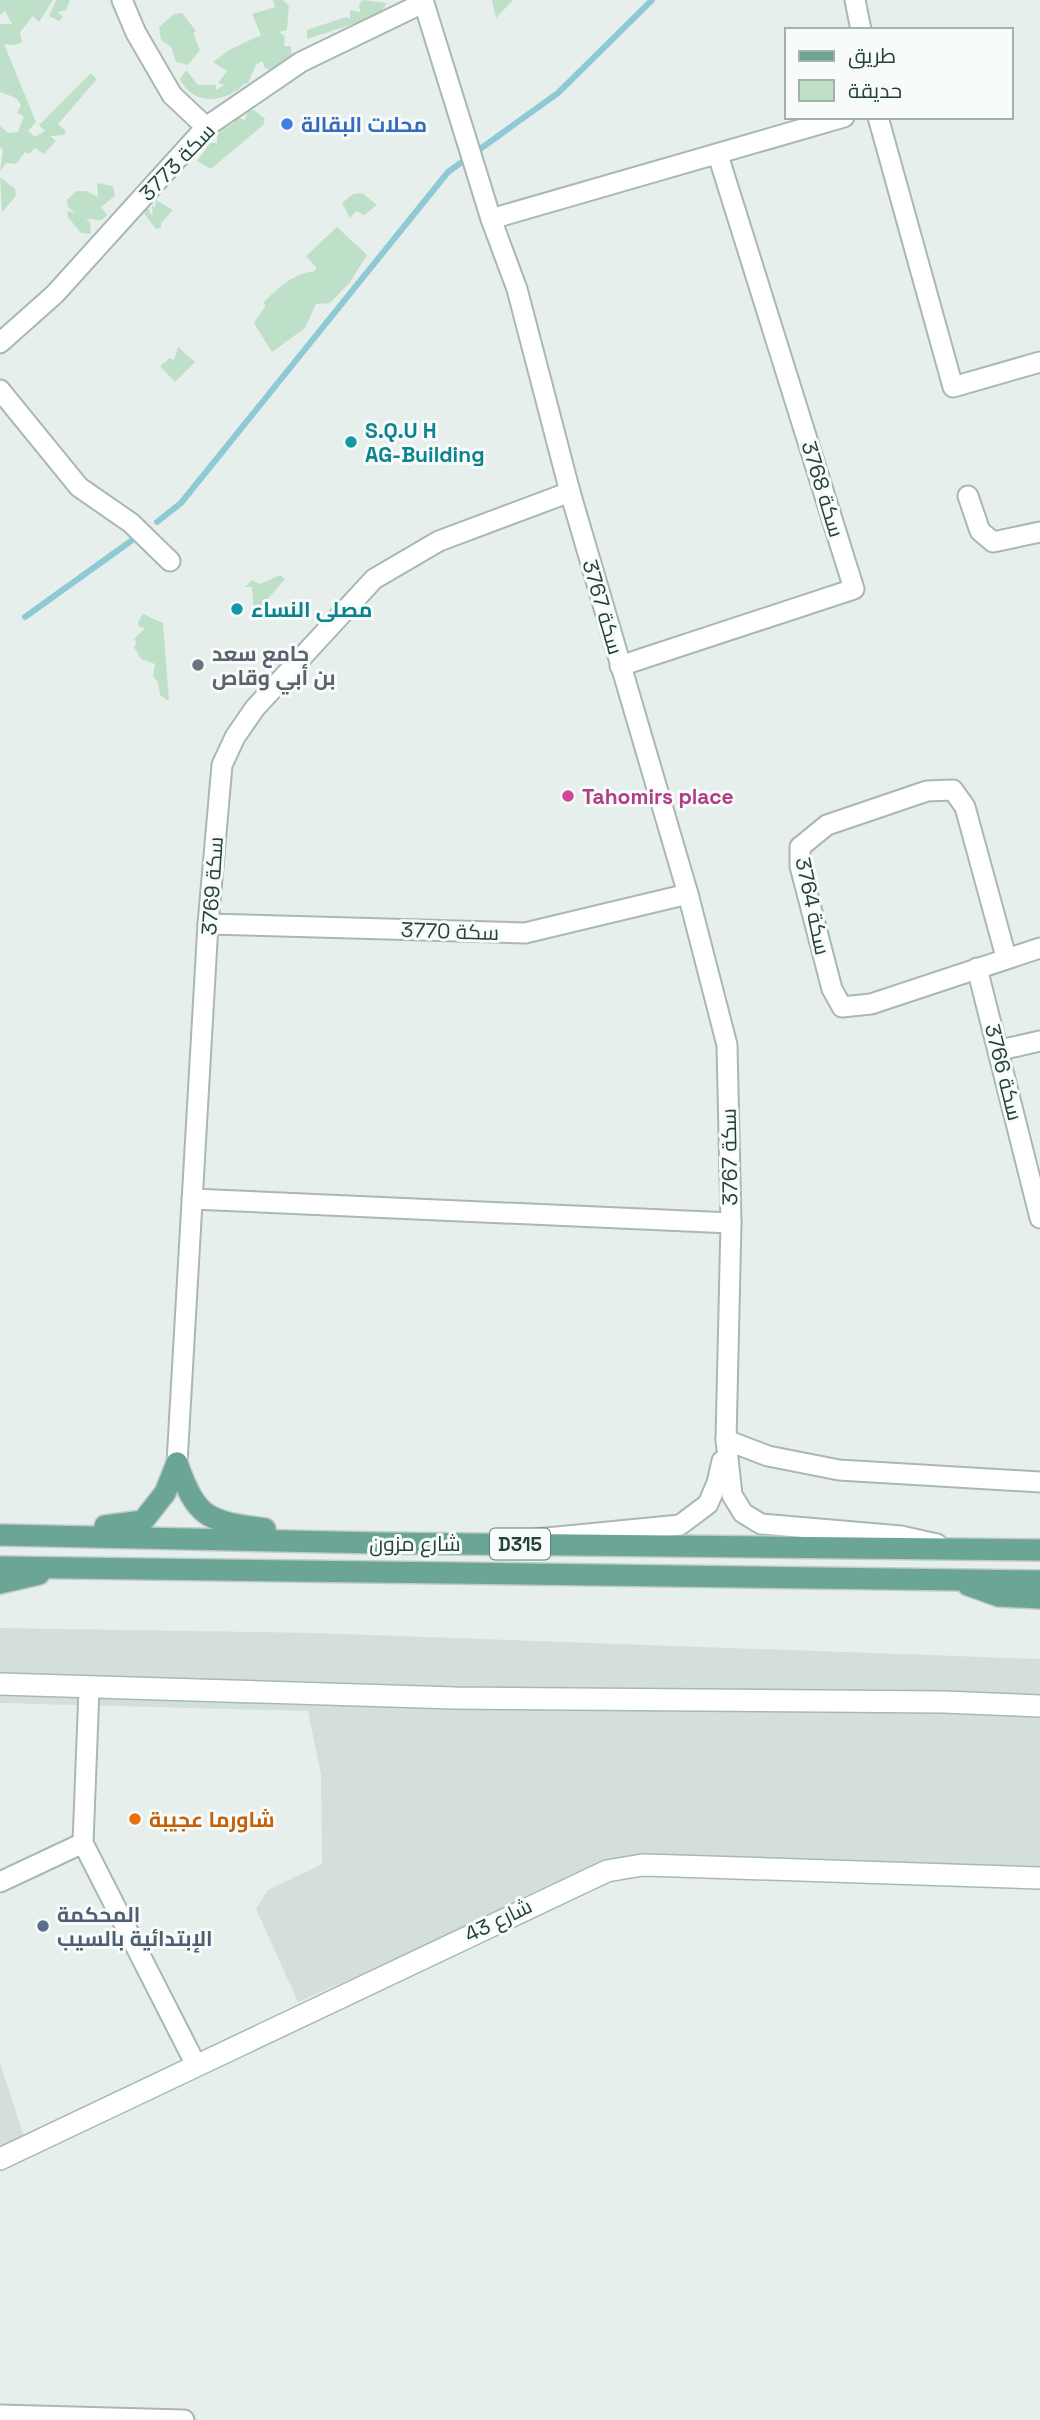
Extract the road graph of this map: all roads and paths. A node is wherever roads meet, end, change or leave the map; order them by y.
1 (122, 0) edge
2 (855, 0) edge
3 (423, 2) edge
4 (861, 28) edge
5 (837, 119) edge
6 (879, 119) edge
7 (206, 127) junction
8 (718, 155) junction
9 (491, 219) junction
10 (0, 343) edge
11 (1040, 362) edge
12 (0, 390) edge
13 (570, 492) junction
14 (968, 496) dead end
15 (1040, 532) edge
16 (170, 561) dead end
17 (620, 666) junction
18 (688, 894) junction
19 (208, 924) junction
20 (1040, 948) edge
21 (1006, 957) junction
22 (977, 968) junction
23 (1040, 1041) edge
24 (1000, 1050) junction
25 (192, 1199) junction
26 (1040, 1218) edge
27 (731, 1223) junction
28 (726, 1440) junction
29 (177, 1463) junction
30 (1040, 1482) edge
31 (0, 1529) edge
32 (0, 1535) edge
33 (378, 1543) junction
34 (517, 1544) junction
35 (951, 1549) junction
36 (1040, 1550) edge
37 (0, 1567) edge
38 (53, 1568) junction
39 (961, 1580) junction
40 (1040, 1581) edge
41 (0, 1583) edge
42 (1040, 1598) edge
43 (0, 1684) edge
44 (89, 1689) junction
45 (1040, 1706) edge
46 (83, 1843) junction
47 (1040, 1878) edge
48 (0, 1882) edge
49 (196, 2065) junction
50 (0, 2159) edge
51 (0, 2415) edge
52 (184, 2420) edge

1 - 7 street
2 - 4 street
3 - 7 street, سكة 3773
3 - 9 street, سكة 3767
5 - 8 street
6 - 11 street
7 - 10 street, سكة 3773
8 - 9 street
8 - 17 street, سكة 3768
9 - 13 street, سكة 3767
12 - 16 street
13 - 17 street, سكة 3767
13 - 19 street, سكة 3769
14 - 15 street
17 - 18 street, سكة 3767
18 - 19 street, سكة 3770
18 - 27 street, سكة 3767
19 - 25 street, سكة 3769
20 - 21 street, سكة 3764
21 - 22 street, سكة 3764
21 - 22 street, سكة 3764
22 - 24 street, سكة 3766
23 - 24 street
24 - 26 street, سكة 3766
25 - 27 street, سكة 3767
25 - 29 street, سكة 3769
27 - 28 street, سكة 3767
28 - 30 street
28 - 34 street
28 - 35 street
29 - 31 main road
29 - 33 main road
32 - 33 main road, شارع مزون / D315
33 - 34 main road, شارع مزون / D315
34 - 35 main road, شارع مزون / D315
35 - 36 main road, شارع مزون / D315
37 - 38 main road, شارع مزون / D315
38 - 39 main road, شارع مزون / D315
38 - 41 main road
39 - 40 main road, شارع مزون / D315
39 - 42 main road
43 - 44 street
44 - 45 street
44 - 46 street
46 - 48 street
46 - 49 street
47 - 49 street, شارع 43
49 - 50 street, شارع 43
51 - 52 street

